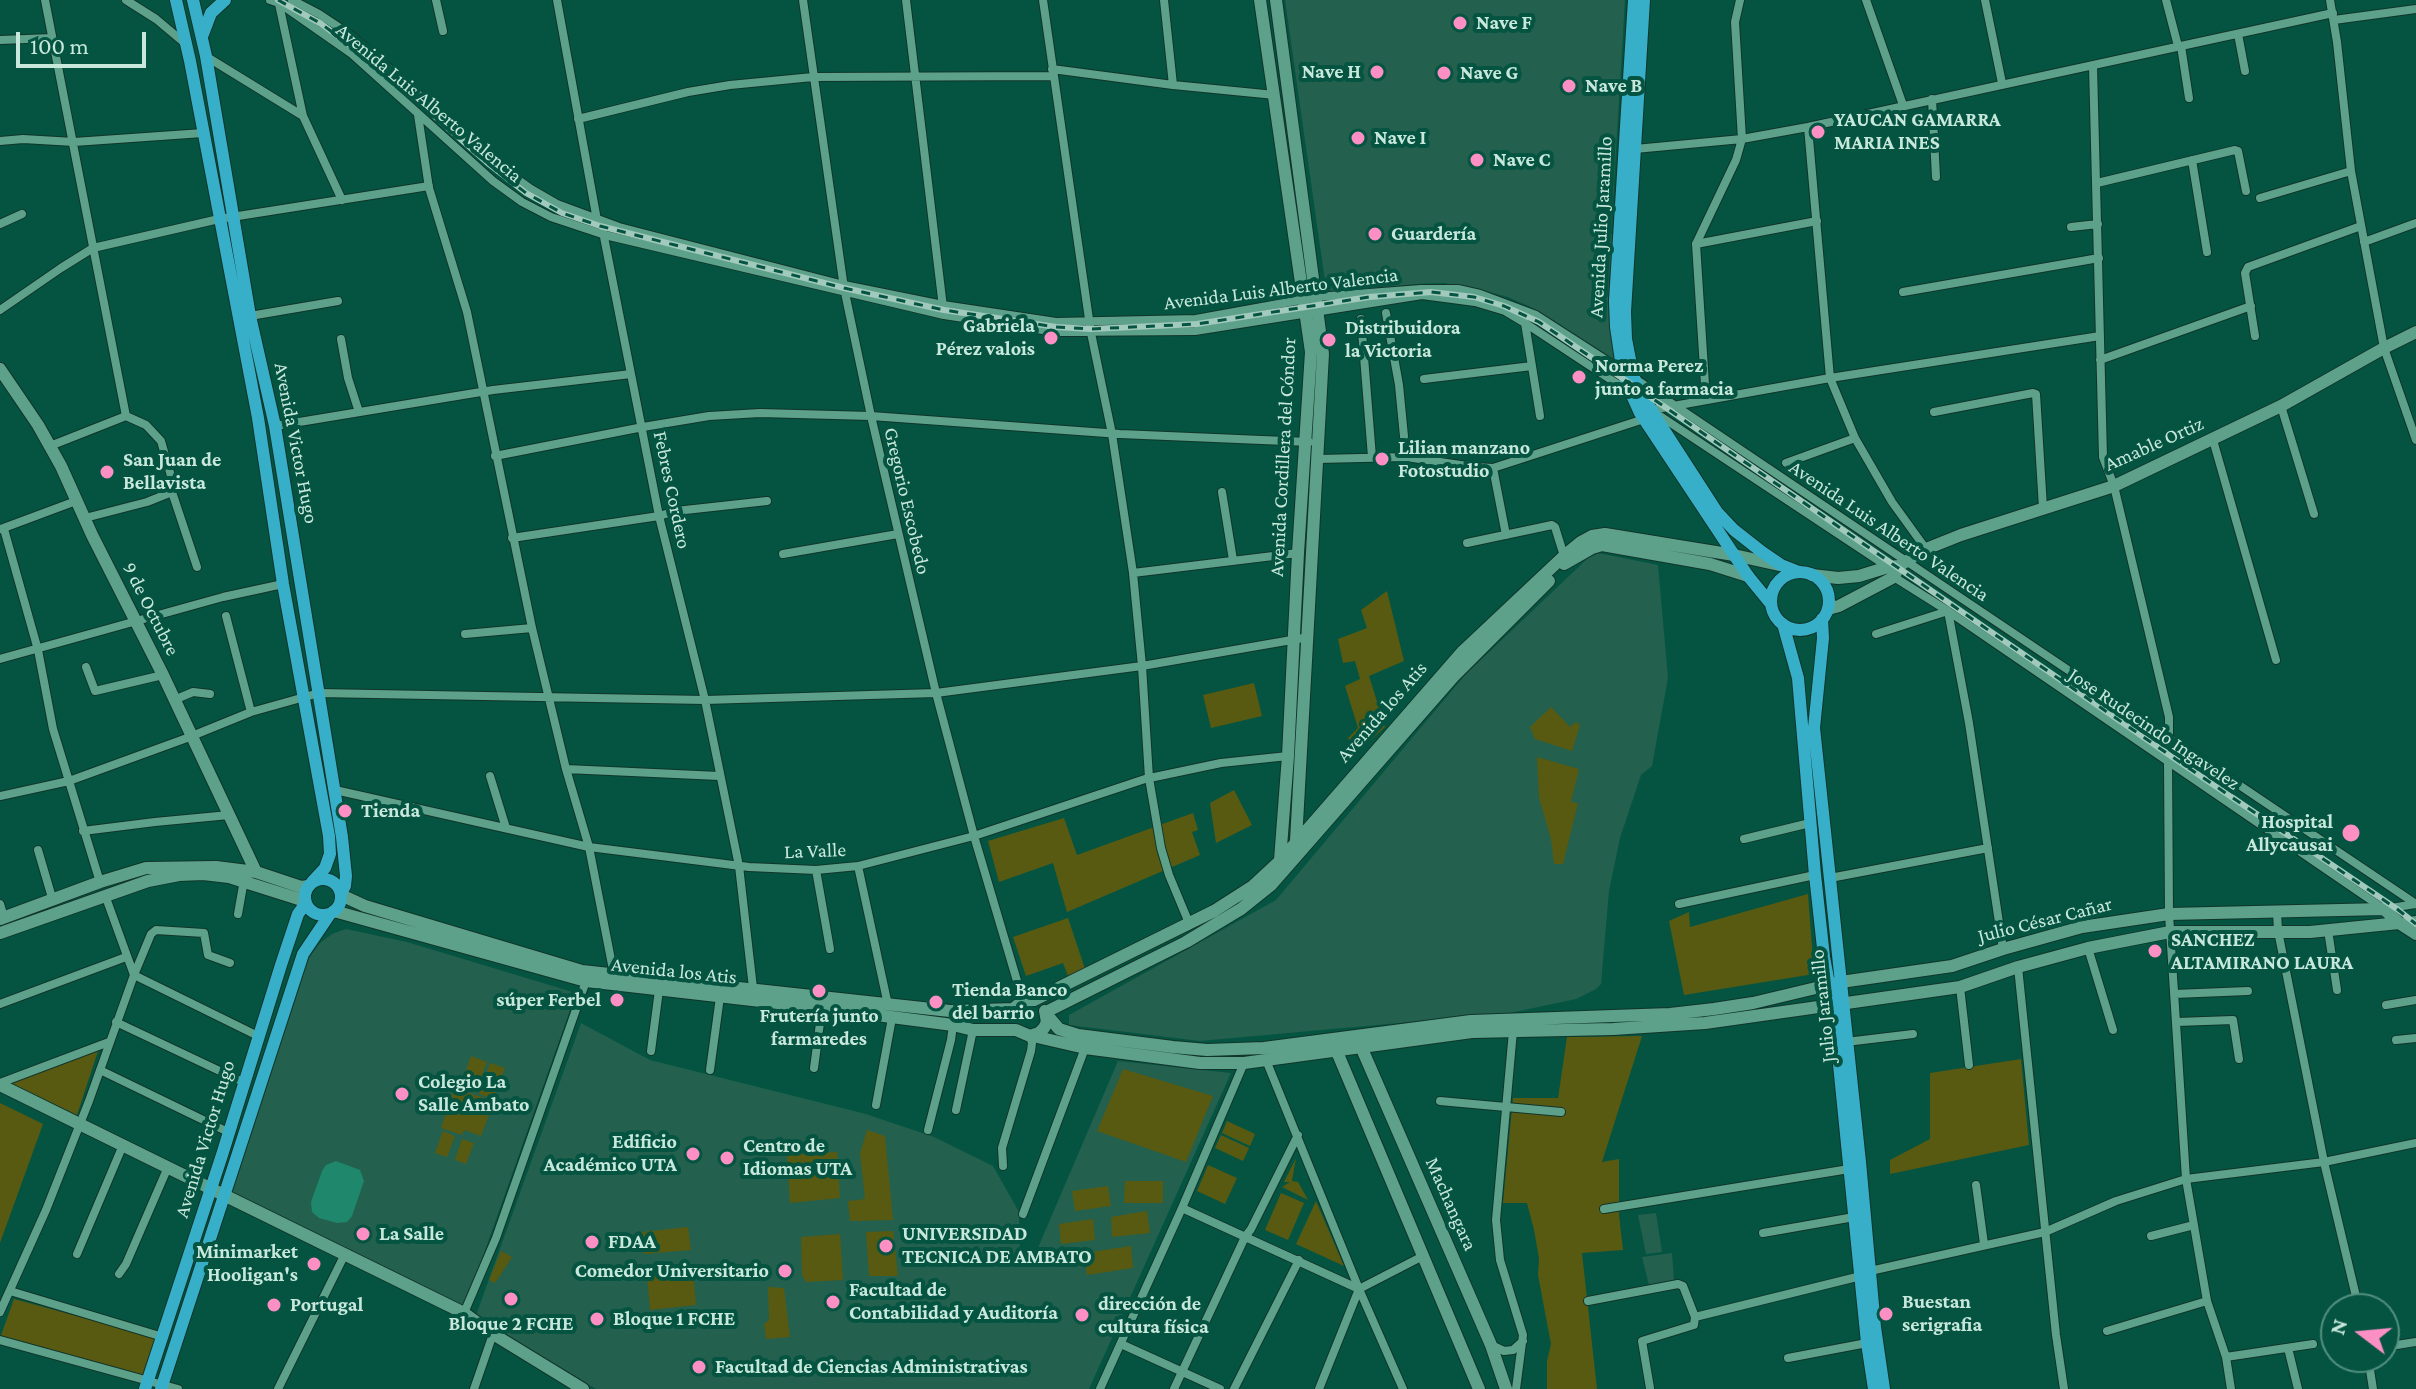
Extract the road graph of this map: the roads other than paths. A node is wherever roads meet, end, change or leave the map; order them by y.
1 (45, 0) edge
2 (126, 0) edge
3 (176, 0) edge
4 (193, 0) edge
5 (225, 0) edge
6 (292, 0) edge
7 (436, 0) edge
8 (557, 0) edge
9 (803, 0) edge
10 (906, 0) edge
11 (1043, 0) edge
12 (1164, 0) edge
13 (1260, 0) edge
14 (1276, 0) edge
15 (1634, 0) edge
16 (1644, 0) edge
17 (1740, 0) edge
18 (1866, 0) edge
19 (1985, 0) edge
20 (2166, 0) edge
21 (2330, 0) edge
22 (275, 2) edge
23 (2416, 9) edge
24 (2333, 16) junction
25 (443, 31) dead end
26 (2238, 34) junction
27 (202, 37) junction
28 (52, 38) junction
29 (0, 40) edge
30 (187, 45) junction
31 (2180, 46) junction
32 (206, 56) junction
33 (2093, 66) junction
34 (2245, 71) dead end
35 (1052, 73) junction
36 (916, 76) junction
37 (813, 77) junction
38 (2002, 83) junction
39 (1173, 85) junction
40 (1275, 95) junction
41 (2189, 98) dead end
42 (1932, 99) junction
43 (1903, 105) junction
44 (418, 115) junction
45 (303, 116) junction
46 (578, 119) junction
47 (1808, 127) junction
48 (203, 133) junction
49 (1742, 139) junction
50 (0, 141) edge
51 (74, 142) junction
52 (1635, 149) junction
53 (2192, 160) junction
54 (2351, 171) junction
55 (1936, 177) dead end
56 (2097, 183) junction
57 (429, 186) junction
58 (2246, 191) dead end
59 (2260, 198) dead end
60 (342, 200) junction
61 (22, 214) dead end
62 (234, 217) junction
63 (219, 219) junction
64 (596, 219) junction
65 (1817, 221) junction
66 (2416, 223) edge
67 (0, 224) edge
68 (2098, 224) junction
69 (2361, 226) junction
70 (2071, 227) dead end
71 (605, 235) junction
72 (2364, 242) junction
73 (1696, 244) junction
74 (93, 248) junction
75 (2207, 252) dead end
76 (2099, 258) junction
77 (845, 288) junction
78 (1903, 292) dead end
79 (338, 301) dead end
80 (1312, 304) junction
81 (943, 305) junction
82 (2251, 306) junction
83 (0, 310) edge
84 (1386, 313) dead end
85 (944, 315) junction
86 (250, 316) junction
87 (1361, 319) dead end
88 (1090, 322) junction
89 (1525, 323) junction
90 (2416, 332) edge
91 (1091, 333) junction
92 (2100, 336) junction
93 (2255, 336) dead end
94 (341, 339) dead end
95 (2384, 348) junction
96 (2100, 360) junction
97 (1532, 366) junction
98 (0, 369) edge
99 (631, 374) junction
100 (1629, 374) junction
101 (1830, 378) junction
102 (1424, 379) dead end
103 (484, 392) junction
104 (1631, 393) junction
105 (1706, 400) junction
106 (1674, 405) junction
107 (2281, 406) junction
108 (359, 412) junction
109 (1934, 412) dead end
110 (1648, 414) junction
111 (126, 416) junction
112 (871, 416) junction
113 (1540, 416) dead end
114 (275, 426) junction
115 (643, 427) junction
116 (1112, 434) junction
117 (1855, 438) junction
118 (2213, 440) junction
119 (2416, 440) edge
120 (1305, 441) junction
121 (1319, 442) junction
122 (50, 446) junction
123 (495, 456) junction
124 (1372, 457) junction
125 (1406, 457) junction
126 (1318, 459) junction
127 (1786, 463) dead end
128 (1493, 468) junction
129 (2114, 486) junction
130 (172, 492) junction
131 (1222, 492) dead end
132 (76, 501) junction
133 (767, 501) dead end
134 (2043, 508) junction
135 (2314, 514) dead end
136 (659, 516) junction
137 (85, 518) junction
138 (2, 529) edge
139 (898, 534) junction
140 (1506, 535) junction
141 (512, 538) junction
142 (1467, 543) dead end
143 (1926, 549) junction
144 (1298, 553) junction
145 (5, 554) edge
146 (783, 554) dead end
147 (1734, 555) junction
148 (1564, 556) junction
149 (1233, 560) junction
150 (1781, 565) junction
151 (197, 567) dead end
152 (1897, 568) junction
153 (1799, 572) junction
154 (1133, 573) junction
155 (1812, 575) junction
156 (1748, 576) junction
157 (283, 584) junction
158 (1771, 604) junction
159 (1948, 611) junction
160 (1825, 614) junction
161 (226, 616) dead end
162 (134, 623) junction
163 (1783, 624) junction
164 (532, 628) junction
165 (465, 634) dead end
166 (1876, 634) dead end
167 (1309, 637) junction
168 (1295, 641) junction
169 (38, 650) junction
170 (0, 659) edge
171 (2276, 660) dead end
172 (1142, 666) junction
173 (86, 667) dead end
174 (163, 675) junction
175 (319, 693) junction
176 (936, 693) junction
177 (210, 694) dead end
178 (304, 695) junction
179 (547, 696) junction
180 (174, 700) junction
181 (705, 700) junction
182 (251, 712) junction
183 (191, 736) junction
184 (2169, 738) junction
185 (1288, 756) junction
186 (2168, 762) junction
187 (566, 769) junction
188 (490, 776) dead end
189 (719, 776) junction
190 (1149, 778) junction
191 (69, 781) junction
192 (335, 790) junction
193 (0, 796) edge
194 (229, 815) junction
195 (1810, 823) junction
196 (506, 828) junction
197 (83, 831) junction
198 (974, 836) junction
199 (1744, 839) dead end
200 (1299, 846) junction
201 (589, 847) junction
202 (1988, 848) junction
203 (38, 850) dead end
204 (1282, 865) junction
205 (739, 866) junction
206 (858, 866) junction
207 (816, 870) junction
208 (256, 872) junction
209 (1815, 875) junction
210 (1830, 878) junction
211 (244, 880) junction
212 (100, 882) junction
213 (311, 884) junction
214 (341, 894) junction
215 (105, 895) junction
216 (53, 901) junction
217 (306, 902) junction
218 (0, 904) edge
219 (1679, 904) dead end
220 (2416, 904) edge
221 (2384, 909) junction
222 (332, 912) junction
223 (2277, 912) junction
224 (238, 914) dead end
225 (2169, 914) junction
226 (2, 918) edge
227 (2416, 920) edge
228 (1189, 923) junction
229 (2399, 923) junction
230 (2328, 930) junction
231 (2278, 931) junction
232 (2170, 932) junction
233 (0, 933) edge
234 (2416, 934) edge
235 (2088, 948) junction
236 (830, 949) dead end
237 (2003, 949) junction
238 (126, 957) junction
239 (230, 963) dead end
240 (2018, 967) junction
241 (134, 975) junction
242 (614, 975) junction
243 (586, 981) junction
244 (1836, 984) junction
245 (1960, 987) junction
246 (753, 988) junction
247 (659, 990) junction
248 (2337, 990) dead end
249 (2248, 991) dead end
250 (2174, 994) junction
251 (720, 997) junction
252 (2416, 1000) edge
253 (0, 1004) edge
254 (1023, 1004) junction
255 (1838, 1004) junction
256 (2386, 1005) dead end
257 (822, 1008) junction
258 (890, 1012) junction
259 (1046, 1014) junction
260 (116, 1022) junction
261 (2177, 1022) junction
262 (953, 1025) junction
263 (973, 1030) junction
264 (1016, 1030) junction
265 (2113, 1030) dead end
266 (1513, 1031) junction
267 (1913, 1034) dead end
268 (258, 1036) junction
269 (1031, 1036) junction
270 (2416, 1038) edge
271 (2396, 1040) dead end
272 (109, 1042) junction
273 (1359, 1042) junction
274 (1846, 1042) junction
275 (1334, 1045) junction
276 (1085, 1048) junction
277 (651, 1051) dead end
278 (2239, 1059) dead end
279 (1266, 1060) junction
280 (1244, 1063) junction
281 (1969, 1065) dead end
282 (814, 1068) dead end
283 (100, 1070) junction
284 (710, 1070) dead end
285 (243, 1082) junction
286 (0, 1084) edge
287 (1440, 1101) dead end
288 (876, 1105) dead end
289 (1505, 1106) junction
290 (956, 1110) dead end
291 (1561, 1112) dead end
292 (80, 1124) junction
293 (928, 1130) dead end
294 (228, 1132) junction
295 (1298, 1135) junction
296 (2416, 1143) edge
297 (123, 1145) junction
298 (2324, 1162) junction
299 (1003, 1166) dead end
300 (168, 1167) junction
301 (1849, 1169) junction
302 (2186, 1179) junction
303 (1976, 1185) dead end
304 (211, 1189) junction
305 (224, 1196) junction
306 (1182, 1208) junction
307 (1604, 1209) dead end
308 (1023, 1214) dead end
309 (1854, 1217) junction
310 (2194, 1225) junction
311 (2045, 1232) junction
312 (1763, 1233) dead end
313 (2151, 1236) dead end
314 (1245, 1237) junction
315 (1984, 1244) junction
316 (77, 1254) dead end
317 (345, 1254) junction
318 (1423, 1256) junction
319 (1299, 1260) junction
320 (119, 1274) dead end
321 (1866, 1274) junction
322 (1359, 1289) junction
323 (10, 1291) junction
324 (2355, 1293) edge
325 (1588, 1301) dead end
326 (2207, 1301) junction
327 (0, 1312) edge
328 (464, 1313) junction
329 (1695, 1317) junction
330 (2107, 1331) dead end
331 (493, 1334) junction
332 (163, 1337) junction
333 (0, 1340) edge
334 (1524, 1340) junction
335 (1867, 1343) junction
336 (1121, 1344) junction
337 (2313, 1344) dead end
338 (1491, 1345) junction
339 (2288, 1348) junction
340 (2226, 1357) junction
341 (1788, 1358) dead end
342 (1182, 1372) junction
343 (147, 1384) edge
344 (162, 1387) edge
345 (1650, 1388) edge
346 (178, 1389) edge
347 (278, 1389) edge
348 (474, 1389) edge
349 (583, 1389) edge
350 (1100, 1389) edge
351 (1174, 1389) edge
352 (1220, 1389) edge
353 (1234, 1389) edge
354 (1319, 1389) edge
355 (1403, 1389) edge
356 (1479, 1389) edge
357 (1506, 1389) edge
358 (1516, 1389) edge
359 (1874, 1389) edge
360 (1884, 1389) edge
361 (2064, 1389) edge
362 (2231, 1389) edge
363 (2298, 1389) edge

1 - 28 street
2 - 30 street
3 - 30 main road, Avenida Victor Hugo
4 - 27 main road, Avenida Victor Hugo
5 - 27 main road
6 - 64 street, Avenida Luis Alberto Valencia
7 - 25 street
8 - 46 street, Febres Cordero
9 - 37 street, Gregorio Escobedo
10 - 36 street
11 - 35 street
12 - 39 street
13 - 40 street, Avenida Cordillera del Cóndor
14 - 80 street, Avenida Cordillera del Cóndor
15 - 100 main road, Avenida Julio Jaramillo
16 - 52 main road, Avenida Julio Jaramillo
17 - 49 street
18 - 43 street
19 - 38 street
20 - 31 street
21 - 24 street
22 - 44 street, Avenida Luis Alberto Valencia
22 - 45 street
23 - 24 street
24 - 26 street
24 - 54 street
26 - 31 street
26 - 34 street
27 - 32 main road, Avenida Victor Hugo
28 - 29 street
28 - 51 street
30 - 48 main road, Avenida Victor Hugo
31 - 33 street
31 - 41 street
32 - 45 street
32 - 62 main road, Avenida Victor Hugo
33 - 38 street
33 - 56 street
35 - 36 street
35 - 39 street
35 - 88 street
36 - 37 street
36 - 81 street
37 - 46 street
37 - 77 street, Gregorio Escobedo
38 - 42 street
39 - 40 street
40 - 80 street, Avenida Cordillera del Cóndor
42 - 43 street
42 - 55 street
43 - 47 street
44 - 57 street
44 - 71 street, Avenida Luis Alberto Valencia
45 - 60 street
46 - 64 street, Febres Cordero
47 - 49 street
47 - 65 street
48 - 51 street
48 - 63 main road, Avenida Victor Hugo
49 - 52 street
49 - 73 street
50 - 51 street
51 - 74 street
52 - 100 main road, Avenida Julio Jaramillo
53 - 56 street
53 - 58 street
53 - 75 street
54 - 59 street
54 - 69 street
56 - 68 street
57 - 60 street
57 - 103 street
60 - 62 street
61 - 67 street
62 - 63 street
62 - 86 main road, Avenida Victor Hugo
63 - 74 street
63 - 157 main road, Avenida Victor Hugo
64 - 71 street, Febres Cordero
64 - 77 street, Avenida Luis Alberto Valencia
65 - 73 street
65 - 101 street
66 - 72 street
68 - 70 street
68 - 76 street
69 - 72 street
69 - 82 street
71 - 77 street, Avenida Luis Alberto Valencia
71 - 99 street, Febres Cordero
72 - 95 street
73 - 105 street
74 - 83 street
74 - 111 street
76 - 78 street
76 - 92 street
77 - 81 street, Avenida Luis Alberto Valencia
77 - 85 street, Avenida Luis Alberto Valencia
77 - 112 street, Gregorio Escobedo
79 - 86 street
80 - 88 street, Avenida Luis Alberto Valencia
80 - 89 street, Avenida Luis Alberto Valencia
80 - 91 street, Avenida Luis Alberto Valencia
80 - 100 street, Avenida Luis Alberto Valencia
80 - 120 street, Avenida Cordillera del Cóndor
80 - 121 street, Avenida Cordillera del Cóndor
81 - 85 street
81 - 88 street, Avenida Luis Alberto Valencia
82 - 93 street
82 - 96 street
84 - 125 street
85 - 91 street, Avenida Luis Alberto Valencia
86 - 114 main road, Avenida Victor Hugo
87 - 124 street
88 - 91 street
89 - 97 street
89 - 104 street, Avenida Luis Alberto Valencia
90 - 95 street, Amable Ortiz
91 - 116 street
92 - 96 street
92 - 101 street
94 - 108 street
95 - 107 street, Amable Ortiz
95 - 119 street
96 - 129 street
97 - 102 street
97 - 113 street
98 - 122 street, 9 de Octubre
99 - 103 street
99 - 115 street, Febres Cordero
100 - 104 main road, Avenida Julio Jaramillo
100 - 106 street, Avenida Luis Alberto Valencia
100 - 110 main road, Avenida Julio Jaramillo
101 - 105 street
101 - 117 street
103 - 108 street
103 - 123 street
104 - 110 main road, Avenida Julio Jaramillo
105 - 106 street
106 - 110 street
106 - 152 street, Avenida Luis Alberto Valencia
107 - 118 street, Amable Ortiz
107 - 135 street
108 - 114 street
109 - 134 street
110 - 128 street
110 - 147 main road, Avenida Julio Jaramillo
110 - 150 main road, Avenida Julio Jaramillo
110 - 152 street, Avenida Luis Alberto Valencia
111 - 122 street
111 - 130 street
112 - 115 street
112 - 116 street
112 - 139 street, Gregorio Escobedo
114 - 175 main road, Avenida Victor Hugo
115 - 123 street
115 - 136 street, Febres Cordero
116 - 120 street
116 - 154 street
117 - 127 street
117 - 143 street
118 - 129 street, Amable Ortiz
118 - 171 street
120 - 121 street
120 - 144 street, Avenida Cordillera del Cóndor
121 - 126 street, Avenida Cordillera del Cóndor
122 - 132 street, 9 de Octubre
123 - 141 street
124 - 125 street
124 - 126 street
125 - 128 street
126 - 167 street, Avenida Cordillera del Cóndor
128 - 140 street
129 - 134 street, Amable Ortiz
129 - 184 street
130 - 137 street
130 - 151 street
131 - 149 street
132 - 137 street, 9 de Octubre
132 - 138 street
133 - 136 street
134 - 143 street, Amable Ortiz
136 - 141 street
136 - 181 street, Febres Cordero
137 - 162 street, 9 de Octubre
138 - 145 street
139 - 146 street
139 - 176 street, Gregorio Escobedo
140 - 142 street
140 - 148 street
141 - 164 street
143 - 152 street, Amable Ortiz
144 - 149 street
144 - 168 street, Avenida Cordillera del Cóndor
145 - 169 street
147 - 148 street, Avenida los Atis
147 - 150 street, Avenida los Atis
147 - 156 main road, Avenida Julio Jaramillo
148 - 200 street, Avenida los Atis
149 - 154 street
150 - 153 main road, Avenida Julio Jaramillo
152 - 155 street, Amable Ortiz
152 - 159 street, Avenida Luis Alberto Valencia
152 - 160 street, Amable Ortiz
152 - 184 street, Avenida Luis Alberto Valencia
153 - 155 main road
153 - 158 main road
154 - 172 street
155 - 160 main road, Julio Jaramillo
156 - 158 main road, Avenida Julio Jaramillo
156 - 200 street, Avenida los Atis
157 - 162 street
157 - 178 main road, Avenida Victor Hugo
158 - 163 main road, Julio Jaramillo
159 - 166 street
159 - 186 street, Jose Rudecindo Ingavelez
159 - 202 street
160 - 163 main road
160 - 210 main road, Julio Jaramillo
161 - 182 street
162 - 169 street
162 - 174 street, 9 de Octubre
163 - 195 main road, Julio Jaramillo
164 - 165 street
164 - 179 street
167 - 168 street
167 - 200 street, Avenida Cordillera del Cóndor
168 - 172 street
168 - 185 street, Avenida Cordillera del Cóndor
169 - 170 street
169 - 191 street
172 - 176 street
172 - 190 street
173 - 174 street
174 - 180 street, 9 de Octubre
175 - 178 street
175 - 179 street
175 - 192 main road, Avenida Victor Hugo
176 - 181 street
176 - 198 street, Gregorio Escobedo
177 - 180 street
178 - 182 street
178 - 213 main road, Avenida Victor Hugo
179 - 181 street
179 - 187 street
180 - 183 street, 9 de Octubre
181 - 189 street, Febres Cordero
182 - 183 street
183 - 191 street
183 - 194 street, 9 de Octubre
184 - 220 street, Avenida Luis Alberto Valencia
185 - 190 street, La Valle
185 - 204 street, Avenida Cordillera del Cóndor
186 - 221 street, Jose Rudecindo Ingavelez
186 - 225 street
187 - 189 street
187 - 201 street
188 - 196 street
189 - 205 street, Febres Cordero
190 - 198 street, La Valle
190 - 228 street
191 - 193 street
191 - 197 street
192 - 196 street, La Valle
192 - 214 main road, Avenida Victor Hugo
194 - 197 street
194 - 208 street, 9 de Octubre
195 - 199 street
195 - 209 main road, Julio Jaramillo
196 - 201 street, La Valle
197 - 212 street
198 - 206 street, La Valle
198 - 254 street, Gregorio Escobedo
200 - 204 street, Avenida los Atis
201 - 205 street, La Valle
201 - 242 street
202 - 210 street
202 - 237 street
203 - 216 street
204 - 228 street, Avenida los Atis
204 - 259 street, Avenida los Atis
205 - 207 street, La Valle
205 - 246 street, Febres Cordero
206 - 207 street, La Valle
206 - 258 street
207 - 236 street
208 - 212 street, Avenida los Atis
208 - 213 street, Avenida los Atis
209 - 219 street
209 - 244 main road, Julio Jaramillo
210 - 244 main road, Julio Jaramillo
211 - 215 street, Avenida los Atis
211 - 217 street, Avenida los Atis
211 - 224 street
212 - 216 street, Avenida los Atis
213 - 214 main road, Avenida los Atis
213 - 217 main road
214 - 222 main road
214 - 242 street, Avenida los Atis
215 - 233 street, Avenida los Atis
215 - 238 street
216 - 226 street, Avenida los Atis
217 - 222 main road, Avenida los Atis
217 - 268 main road, Avenida Victor Hugo
218 - 226 street
220 - 221 street, Julio César Cañar
221 - 223 street, Julio César Cañar
221 - 229 street, Jose Rudecindo Ingavelez
222 - 243 street, Avenida los Atis
222 - 305 main road, Avenida Victor Hugo
223 - 225 street, Julio César Cañar
223 - 231 street
225 - 232 street
225 - 237 street, Julio César Cañar
227 - 229 street, Julio César Cañar
228 - 254 street, Avenida los Atis
229 - 230 street, Julio César Cañar
229 - 234 street, Jose Rudecindo Ingavelez
230 - 231 street, Julio César Cañar
230 - 248 street
231 - 232 street, Julio César Cañar
231 - 298 street
232 - 235 street, Julio César Cañar
232 - 250 street
235 - 240 street, Julio César Cañar
235 - 265 street
237 - 244 street, Julio César Cañar
238 - 241 street
238 - 253 street
239 - 241 street
240 - 245 street, Julio César Cañar
240 - 311 street
241 - 260 street
241 - 268 street
242 - 246 street, Avenida los Atis
243 - 247 street, Avenida los Atis
243 - 328 street
244 - 255 main road, Julio Jaramillo
244 - 273 street, Avenida los Atis
245 - 255 street, Julio César Cañar
245 - 281 street
246 - 258 street, Avenida los Atis
247 - 251 street, Avenida los Atis
247 - 277 street
249 - 250 street
250 - 261 street
251 - 257 street, Avenida los Atis
251 - 284 street
252 - 256 street
254 - 258 street, Avenida los Atis
254 - 259 street, Avenida los Atis
254 - 264 street
255 - 266 street, Avenida los Atis
255 - 274 main road, Julio Jaramillo
255 - 301 main road, Julio Jaramillo
257 - 258 street, Avenida los Atis
257 - 282 street
258 - 262 street, Avenida los Atis
258 - 288 street
259 - 269 street, Avenida los Atis
259 - 275 street, Avenida los Atis
260 - 272 street
260 - 285 street
261 - 278 street
261 - 302 street
262 - 263 street, Avenida los Atis
262 - 293 street
263 - 264 street, Avenida los Atis
263 - 290 street
264 - 269 street, Avenida los Atis
266 - 273 street, Avenida los Atis
266 - 289 street
267 - 274 street
268 - 285 main road, Avenida Victor Hugo
269 - 276 street, Avenida los Atis
269 - 299 street
270 - 271 street
272 - 283 street
272 - 286 street
273 - 275 street, Avenida los Atis
273 - 338 street, Machangara
274 - 321 main road, Julio Jaramillo
275 - 279 street, Avenida los Atis
275 - 318 street
276 - 280 street, Avenida los Atis
276 - 308 street
279 - 280 street, Avenida los Atis
279 - 295 street
280 - 306 street
283 - 292 street
283 - 294 street
285 - 294 main road, Avenida Victor Hugo
286 - 292 street
287 - 289 street
289 - 291 street
289 - 334 street
292 - 297 street
292 - 323 street
294 - 304 main road, Avenida Victor Hugo
295 - 314 street
295 - 322 street
296 - 298 street
297 - 300 street
297 - 316 street
298 - 302 street
298 - 324 street
300 - 304 street
300 - 320 street
301 - 307 street
301 - 309 main road, Julio Jaramillo
302 - 310 street
302 - 311 street
303 - 315 street
304 - 305 street
304 - 332 main road, Avenida Victor Hugo
305 - 317 street
305 - 344 main road, Avenida Victor Hugo
306 - 314 street
306 - 336 street
309 - 312 street
309 - 321 main road, Julio Jaramillo
310 - 313 street
310 - 326 street
311 - 315 street
311 - 361 street
314 - 319 street
314 - 342 street
315 - 321 street
317 - 328 street
317 - 347 street
318 - 322 street
318 - 356 street
319 - 322 street
319 - 353 street
321 - 329 street
321 - 335 main road, Julio Jaramillo
321 - 360 main road, Julio Jaramillo
322 - 354 street
322 - 355 street
323 - 327 street
323 - 332 street
325 - 329 street
326 - 330 street
326 - 340 street
328 - 331 street
329 - 345 street
331 - 348 street
331 - 349 street
332 - 343 main road, Avenida Victor Hugo
333 - 343 street
334 - 338 street
334 - 358 street
335 - 341 street
335 - 359 main road, Julio Jaramillo
336 - 342 street
336 - 350 street
337 - 339 street
338 - 357 street, Machangara
339 - 340 street
339 - 363 street
340 - 362 street
342 - 351 street
342 - 352 street
343 - 344 street
344 - 346 street

